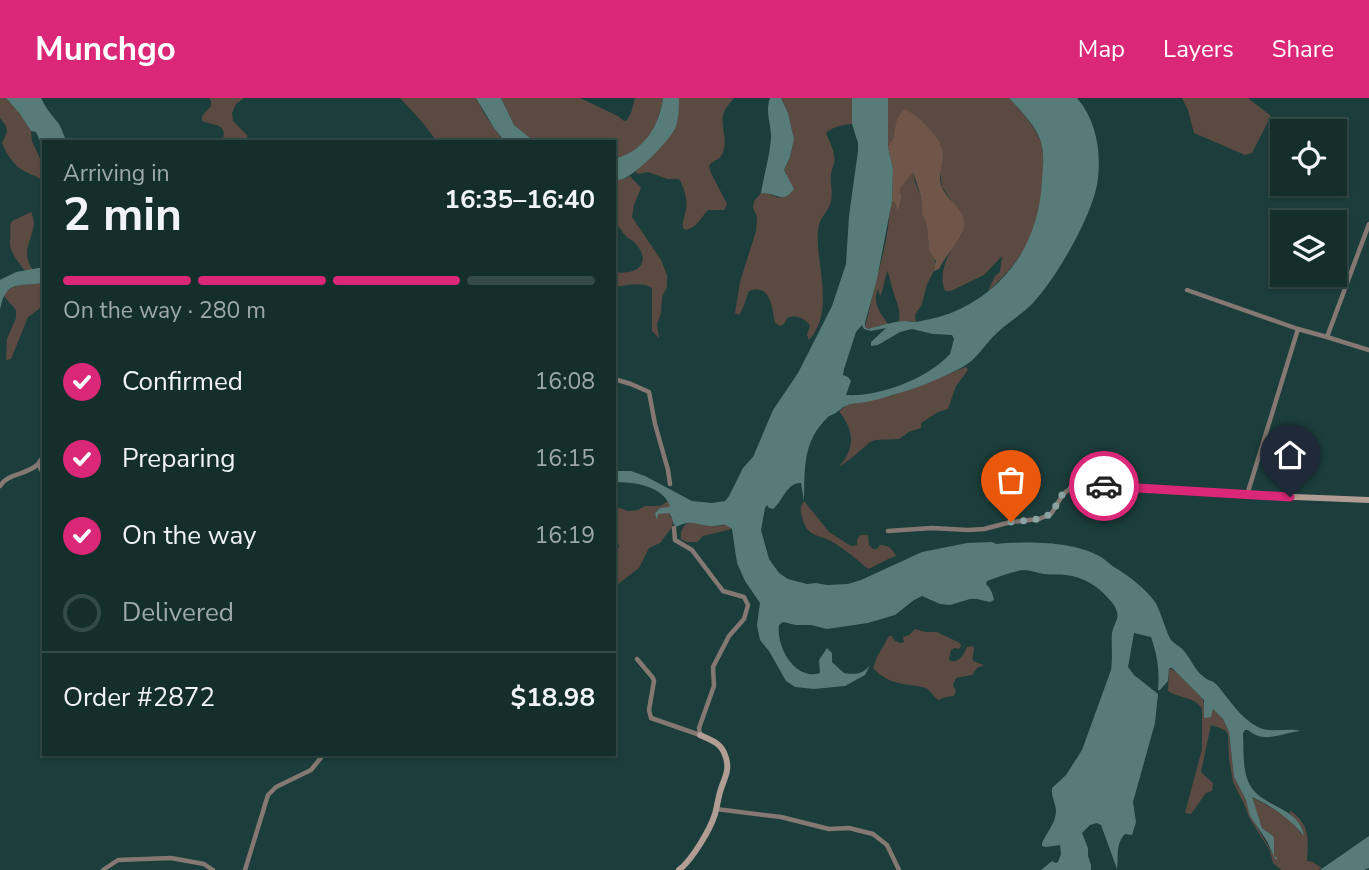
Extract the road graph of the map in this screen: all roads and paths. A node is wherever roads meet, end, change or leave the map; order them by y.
1 (1369, 224) edge
2 (1186, 290) dead end
3 (1298, 329) junction
4 (1327, 337) junction
5 (1369, 350) edge
6 (616, 380) edge
7 (42, 458) edge
8 (38, 464) junction
9 (42, 471) edge
10 (670, 484) dead end
11 (0, 486) edge
12 (1247, 495) junction
13 (1369, 500) edge
14 (674, 528) dead end
15 (888, 531) dead end
16 (637, 659) dead end
17 (700, 735) junction
18 (322, 756) edge
19 (716, 809) junction
20 (103, 870) edge
21 (213, 870) edge
22 (245, 870) edge
23 (679, 870) edge
24 (899, 870) edge

1 - 4 street
2 - 3 street
3 - 4 street
3 - 12 street
4 - 5 street
6 - 10 street
7 - 8 street
8 - 9 street
8 - 11 street
12 - 13 street
12 - 15 street
14 - 17 street
16 - 17 street
17 - 19 street
18 - 22 street
19 - 23 street
19 - 24 street
20 - 21 street

